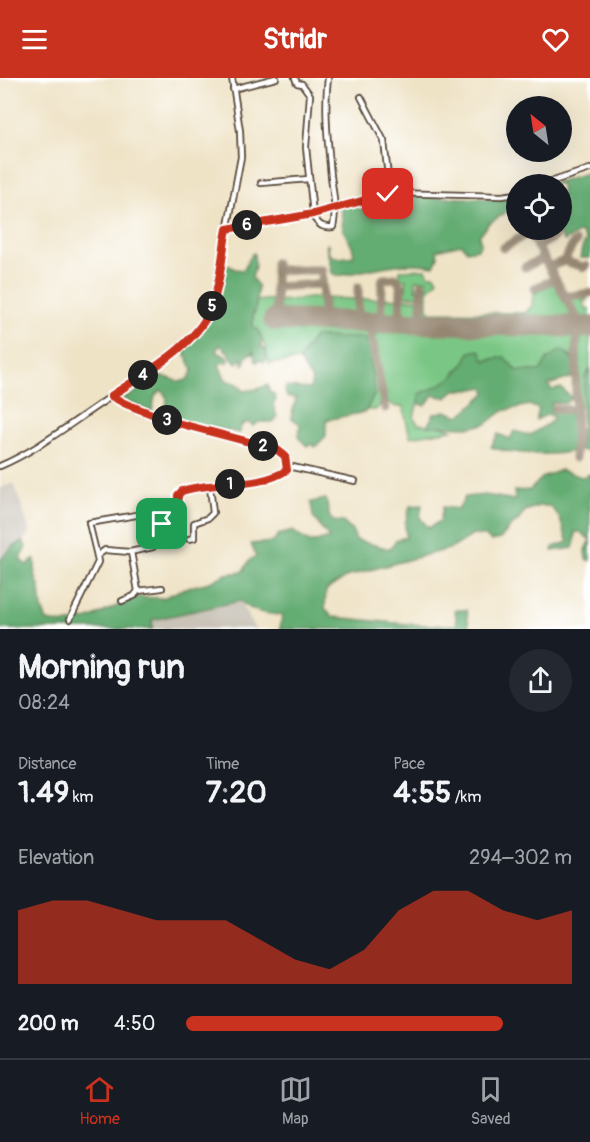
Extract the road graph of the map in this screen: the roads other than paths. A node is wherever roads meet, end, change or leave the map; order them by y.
1 (232, 78) edge
2 (276, 78) edge
3 (295, 78) edge
4 (328, 78) edge
5 (233, 89) junction
6 (361, 97) dead end
7 (590, 169) edge
8 (572, 175) edge
9 (309, 179) junction
10 (261, 183) dead end
11 (390, 194) junction
12 (506, 195) edge
13 (334, 208) junction
14 (314, 213) junction
15 (227, 229) junction
16 (111, 396) junction
17 (0, 466) edge
18 (288, 466) junction
19 (355, 481) dead end
20 (210, 487) junction
21 (160, 511) junction
22 (189, 539) dead end
23 (131, 552) junction
24 (97, 556) junction
25 (162, 588) dead end
26 (138, 591) junction
27 (122, 601) dead end
28 (70, 619) dead end

1 - 5 street
2 - 5 street
3 - 9 street
4 - 13 street
5 - 15 street
6 - 11 street
7 - 8 street
9 - 10 street
9 - 14 street
11 - 12 street
11 - 13 street
13 - 14 street
13 - 14 street
14 - 15 street
15 - 16 street
16 - 17 street
16 - 18 street
18 - 19 street
18 - 20 street
20 - 21 street
20 - 22 street
21 - 23 street
21 - 24 street
23 - 24 street
23 - 26 street
24 - 28 street
25 - 26 street
26 - 27 street

